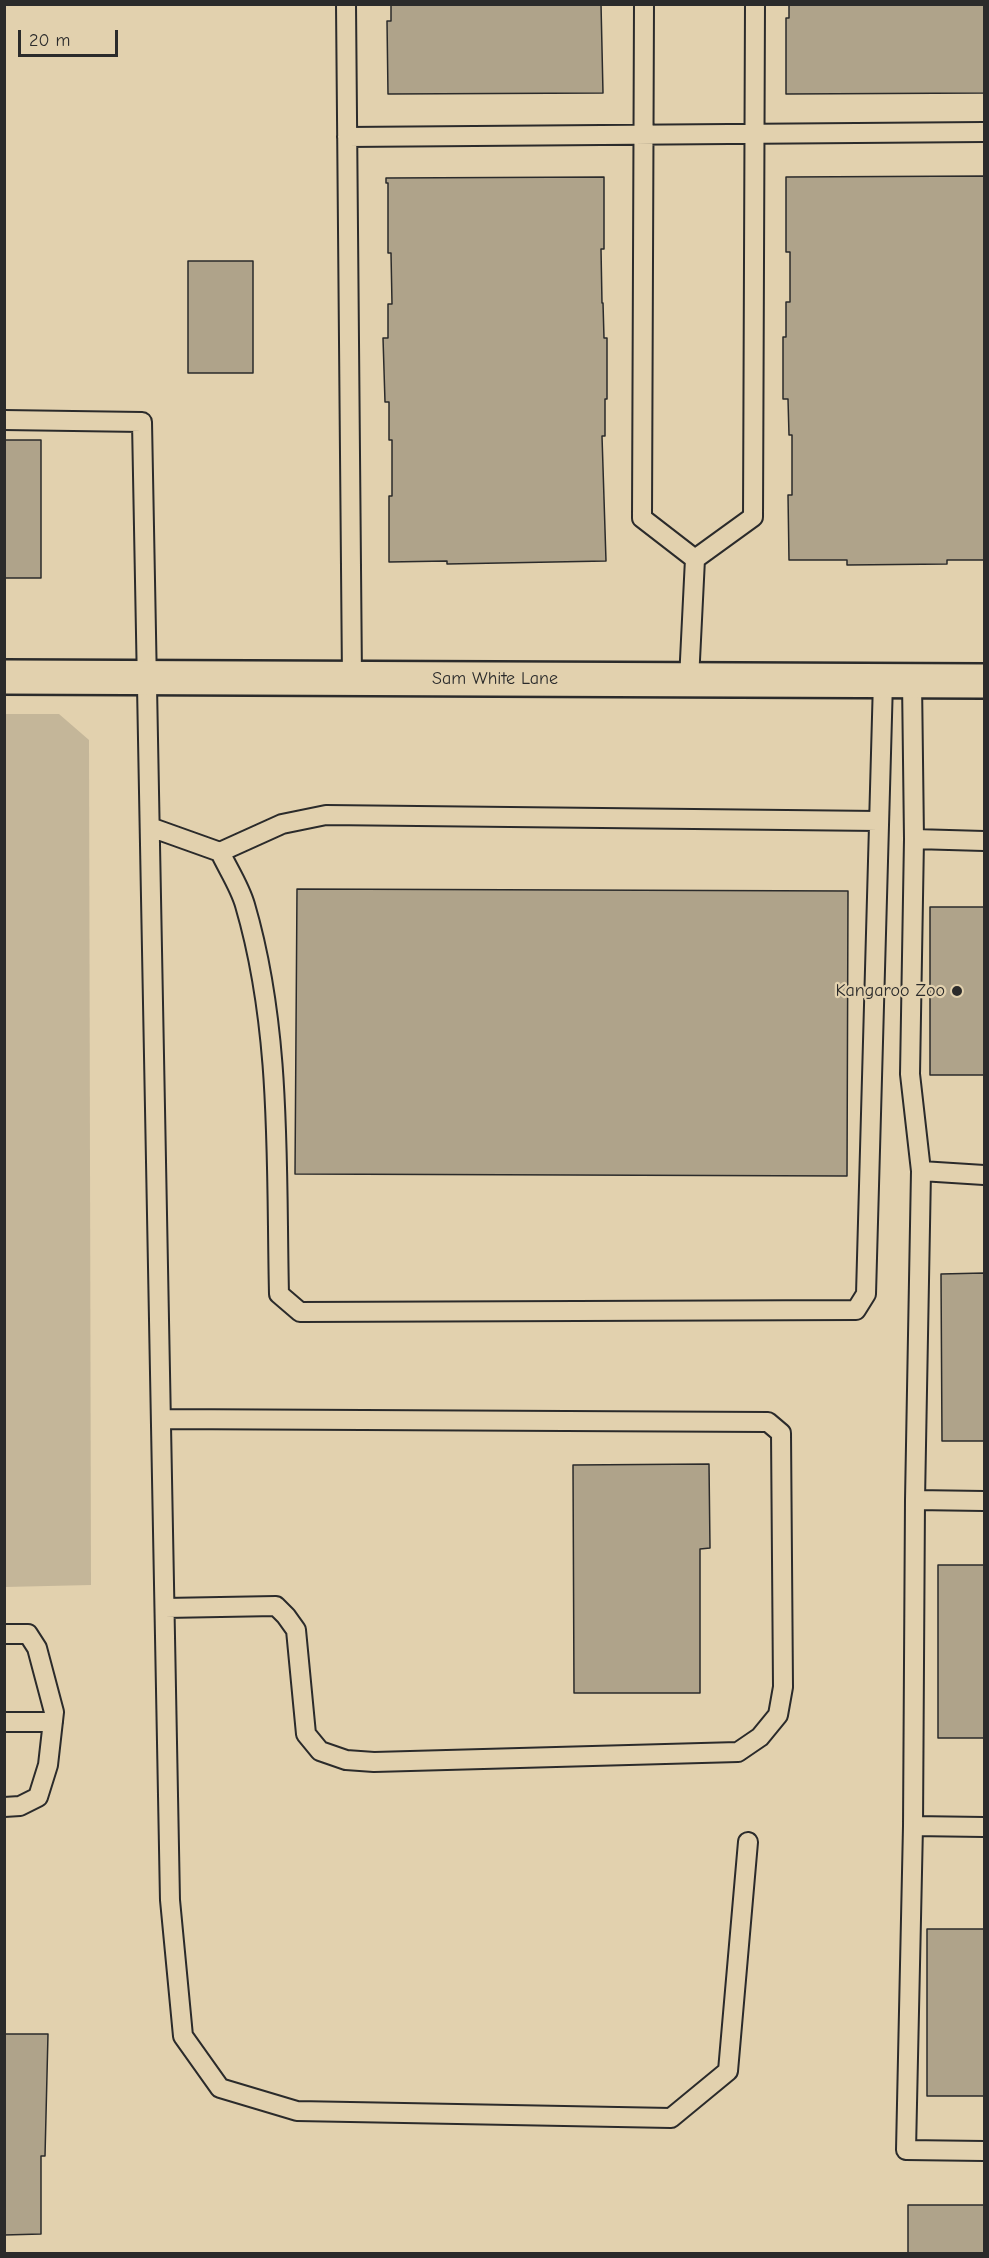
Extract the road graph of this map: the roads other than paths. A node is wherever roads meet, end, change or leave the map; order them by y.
1 (346, 4) edge
2 (644, 4) edge
3 (755, 4) edge
4 (984, 132) edge
5 (756, 134) junction
6 (643, 135) junction
7 (347, 137) junction
8 (4, 420) edge
9 (695, 559) junction
10 (4, 677) edge
11 (147, 678) junction
12 (352, 679) junction
13 (689, 680) junction
14 (897, 681) junction
15 (984, 681) edge
16 (878, 820) junction
17 (150, 827) junction
18 (914, 840) junction
19 (984, 841) edge
20 (220, 852) junction
21 (921, 1171) junction
22 (984, 1175) edge
23 (161, 1419) junction
24 (915, 1500) junction
25 (984, 1501) edge
26 (165, 1608) junction
27 (4, 1634) edge
28 (4, 1722) edge
29 (53, 1722) junction
30 (4, 1807) edge
31 (913, 1826) junction
32 (984, 1827) edge
33 (748, 1842) dead end
34 (984, 2151) edge

1 - 7 lane
2 - 6 lane
3 - 5 lane
4 - 5 lane
5 - 6 lane
5 - 9 lane
6 - 7 lane
6 - 9 lane
7 - 12 lane
8 - 11 lane
9 - 13 lane
10 - 11 street, Sam White Lane
11 - 12 street, Sam White Lane
11 - 17 lane
12 - 13 street, Sam White Lane
13 - 14 street, Sam White Lane
14 - 15 street, Sam White Lane
14 - 16 lane
14 - 18 lane
16 - 20 lane
16 - 20 lane
17 - 20 lane
17 - 23 lane
18 - 19 lane
18 - 21 lane
21 - 22 lane
21 - 24 lane
23 - 26 lane
23 - 26 lane
24 - 25 lane
24 - 31 lane
26 - 33 lane
27 - 29 lane
28 - 29 lane
29 - 30 lane
31 - 32 lane
31 - 34 lane

